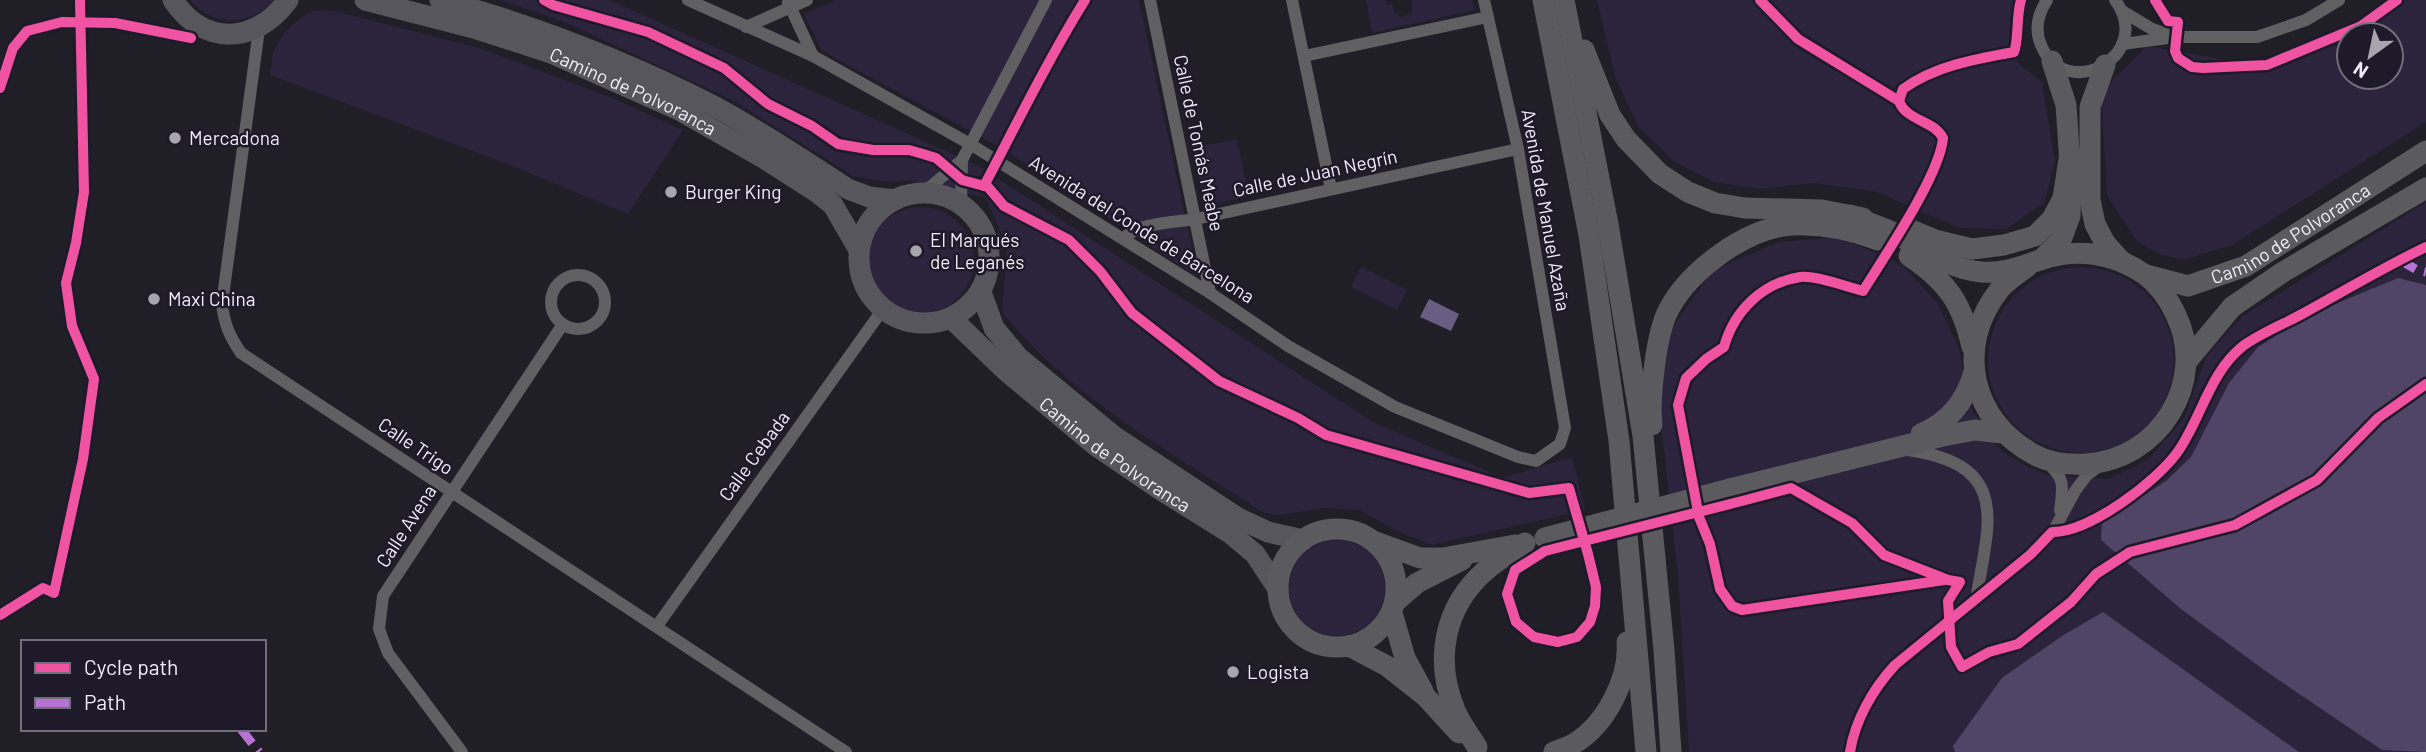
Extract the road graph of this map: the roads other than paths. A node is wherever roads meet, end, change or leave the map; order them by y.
1 (173, 0) edge
2 (288, 0) edge
3 (365, 0) edge
4 (440, 0) edge
5 (688, 0) edge
6 (807, 0) edge
7 (1046, 0) edge
8 (1150, 0) edge
9 (1292, 0) edge
10 (1484, 0) edge
11 (1543, 0) edge
12 (1565, 0) edge
13 (2048, 0) edge
14 (2339, 0) edge
15 (789, 4) edge
16 (2118, 6) edge
17 (1488, 17) junction
18 (746, 27) junction
19 (259, 29) junction
20 (2176, 37) junction
21 (2123, 44) junction
22 (813, 56) junction
23 (1304, 56) junction
24 (2052, 61) junction
25 (2105, 65) junction
26 (970, 144) junction
27 (1518, 149) junction
28 (2426, 151) edge
29 (2070, 153) junction
30 (962, 160) junction
31 (2426, 188) edge
32 (1331, 189) junction
33 (923, 193) junction
34 (895, 200) junction
35 (961, 204) junction
36 (1850, 215) junction
37 (1196, 219) junction
38 (1124, 239) junction
39 (859, 250) junction
40 (2121, 261) junction
41 (2035, 262) junction
42 (2146, 275) junction
43 (981, 292) junction
44 (1210, 293) junction
45 (883, 309) junction
46 (951, 318) junction
47 (563, 324) junction
48 (2187, 361) junction
49 (1974, 362) junction
50 (1565, 428) joint
51 (2003, 433) junction
52 (1619, 440) junction
53 (1889, 450) junction
54 (2040, 458) junction
55 (2102, 464) junction
56 (451, 492) junction
57 (2055, 528) junction
58 (1303, 540) junction
59 (1535, 540) junction
60 (1374, 541) junction
61 (1476, 553) junction
62 (1278, 589) junction
63 (1976, 599) junction
64 (1394, 608) junction
65 (657, 626) junction
66 (1349, 646) junction
67 (1664, 650) junction
68 (1425, 696) junction
69 (1482, 750) edge
70 (462, 752) edge
71 (846, 752) edge
72 (1554, 752) edge
73 (1646, 752) edge
74 (1671, 752) edge
75 (1850, 752) edge

1 - 19 main road
2 - 19 main road
3 - 39 main road, Camino de Polvoranca
4 - 34 main road, Camino de Polvoranca
5 - 18 street, Avenida del Conde de Barcelona
6 - 15 street
7 - 26 street
8 - 37 street, Calle de Tomás Meabe
9 - 23 street
10 - 17 street, Avenida de Manuel Azaña
11 - 52 highway
12 - 36 highway
12 - 67 highway
13 - 24 street
14 - 20 street
15 - 18 street
15 - 22 street
16 - 20 street
16 - 21 street
17 - 23 street
17 - 27 street, Avenida de Manuel Azaña
18 - 22 street, Avenida del Conde de Barcelona
19 - 56 street, Calle Trigo
20 - 21 street
21 - 25 street
22 - 26 street, Avenida del Conde de Barcelona
23 - 32 street
24 - 25 street
24 - 29 highway
25 - 40 highway
26 - 30 street
26 - 38 street, Avenida del Conde de Barcelona
27 - 32 street, Calle de Juan Negrín
27 - 50 street, Avenida de Manuel Azaña
28 - 42 highway, Camino de Polvoranca
29 - 36 highway
29 - 41 highway
30 - 33 street
30 - 35 street
31 - 48 highway, Camino de Polvoranca
32 - 37 street, Calle de Juan Negrín
33 - 34 main road
33 - 35 main road
34 - 39 main road
35 - 43 main road
36 - 41 highway
37 - 38 street, Calle de Juan Negrín
37 - 44 street, Calle de Tomás Meabe
38 - 44 street, Avenida del Conde de Barcelona
39 - 45 main road
40 - 41 highway
40 - 42 highway
41 - 49 highway
42 - 48 highway
43 - 46 main road
43 - 58 main road, Camino de Polvoranca
44 - 50 street, Avenida del Conde de Barcelona
45 - 46 main road
45 - 65 street, Calle Cebada
46 - 62 main road, Camino de Polvoranca
47 - 47 street
47 - 56 street, Calle Avena
48 - 55 highway
49 - 51 highway
49 - 53 highway
49 - 67 highway
51 - 53 highway
51 - 54 highway
52 - 72 highway
52 - 73 highway
53 - 59 highway, bridge
53 - 63 street
54 - 55 highway
54 - 57 street
55 - 57 street
56 - 65 street, Calle Trigo
56 - 70 street, Calle Avena
57 - 63 street
58 - 60 highway
58 - 62 highway
59 - 61 highway
59 - 69 highway
60 - 61 highway
60 - 64 highway
61 - 64 highway
62 - 66 highway
63 - 75 street
64 - 66 highway
64 - 68 highway
65 - 71 street, Calle Trigo
66 - 68 highway
67 - 74 highway
68 - 69 highway

